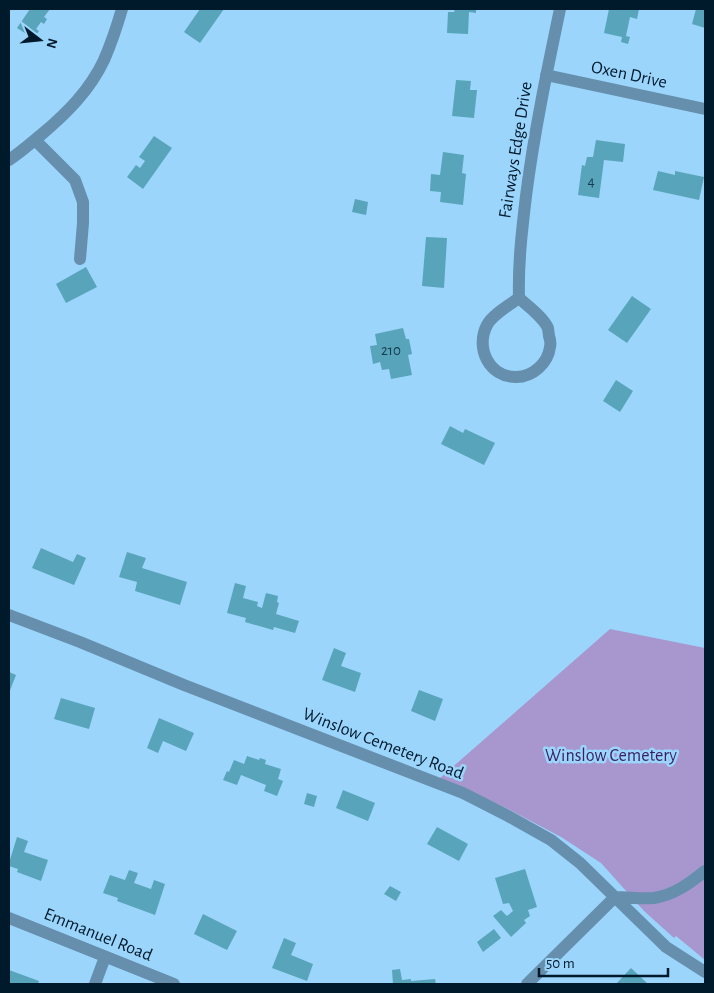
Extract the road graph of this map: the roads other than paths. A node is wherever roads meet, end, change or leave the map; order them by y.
1 (122, 9) edge
2 (560, 9) edge
3 (546, 76) junction
4 (705, 109) edge
5 (36, 140) junction
6 (9, 160) edge
7 (80, 259) dead end
8 (519, 298) junction
9 (9, 615) edge
10 (705, 871) edge
11 (615, 897) junction
12 (9, 918) edge
13 (105, 957) junction
14 (705, 972) edge
15 (95, 984) edge
16 (174, 984) edge
17 (528, 984) edge

1 - 5 street
2 - 3 street, Fairways Edge Drive
3 - 4 street, Oxen Drive
3 - 8 street, Fairways Edge Drive
5 - 6 street
5 - 7 street
8 - 8 street
9 - 11 street, Winslow Cemetery Road
10 - 11 street
11 - 14 street, Winslow Cemetery Road
11 - 17 street
12 - 13 street, Emmanuel Road
13 - 15 street
13 - 16 street, Emmanuel Road

